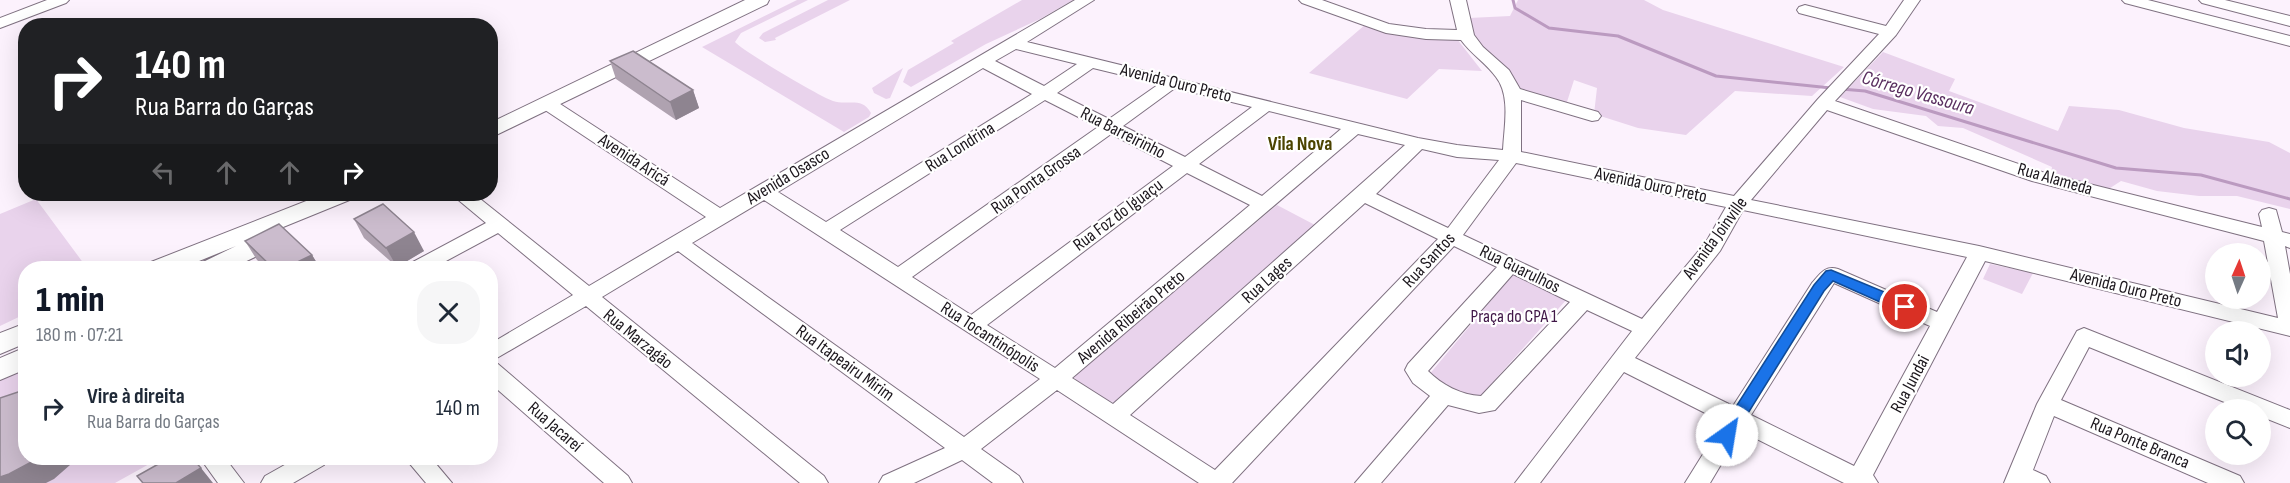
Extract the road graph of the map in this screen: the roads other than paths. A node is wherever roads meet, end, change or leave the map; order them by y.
1 (61, 0) edge
2 (760, 0) edge
3 (1086, 0) edge
4 (1307, 0) edge
5 (1458, 0) edge
6 (1911, 0) edge
7 (2130, 0) edge
8 (2207, 0) edge
9 (2244, 0) edge
10 (1805, 10) dead end
11 (2290, 12) edge
12 (2290, 21) edge
13 (0, 23) edge
14 (1890, 32) junction
15 (1466, 35) junction
16 (2290, 40) edge
17 (1012, 42) junction
18 (981, 61) junction
19 (1090, 62) junction
20 (1173, 82) junction
21 (1513, 92) junction
22 (1045, 93) junction
23 (1832, 93) junction
24 (548, 104) junction
25 (1264, 106) junction
26 (1592, 116) dead end
27 (1112, 127) junction
28 (498, 128) edge
29 (1354, 128) junction
30 (1418, 143) junction
31 (1512, 156) junction
32 (1185, 164) junction
33 (763, 191) junction
34 (1363, 195) junction
35 (330, 201) edge
36 (348, 201) edge
37 (471, 201) edge
38 (1738, 202) junction
39 (1265, 205) junction
40 (2269, 214) dead end
41 (720, 217) junction
42 (499, 224) junction
43 (827, 230) junction
44 (1452, 237) junction
45 (2281, 239) edge
46 (678, 242) junction
47 (237, 248) junction
48 (1979, 253) junction
49 (187, 261) edge
50 (221, 261) edge
51 (431, 261) edge
52 (1511, 264) junction
53 (898, 277) junction
54 (586, 297) junction
55 (1585, 300) junction
56 (1943, 323) junction
57 (972, 325) junction
58 (2290, 328) edge
59 (1645, 329) junction
60 (18, 336) edge
61 (0, 344) edge
62 (498, 349) edge
63 (18, 361) edge
64 (1622, 361) junction
65 (0, 370) edge
66 (498, 377) edge
67 (1056, 379) junction
68 (1445, 394) junction
69 (2048, 404) junction
70 (1115, 415) junction
71 (1737, 419) junction
72 (2290, 419) edge
73 (964, 449) junction
74 (218, 465) edge
75 (304, 465) edge
76 (423, 465) edge
77 (2024, 480) edge
78 (1861, 482) edge
79 (232, 483) edge
80 (273, 483) edge
81 (440, 483) edge
82 (620, 483) edge
83 (816, 483) edge
84 (891, 483) edge
85 (1011, 483) edge
86 (1217, 483) edge
87 (1367, 483) edge
88 (1527, 483) edge
89 (1697, 483) edge
90 (2232, 483) edge

1 - 13 street
2 - 24 main road
3 - 17 street, Avenida Osasco
4 - 15 street
5 - 15 street
6 - 14 street, Avenida Joinville
7 - 16 street
8 - 12 street
9 - 11 street
10 - 14 street
14 - 23 street, Avenida Joinville
15 - 21 street
17 - 18 street, Avenida Osasco
17 - 19 street, Avenida Ouro Preto
18 - 22 street, Rua Barreirinho
18 - 33 street, Avenida Osasco
19 - 20 street, Avenida Ouro Preto
19 - 22 street, Rua Londrina
20 - 25 street, Avenida Ouro Preto
20 - 27 street, Rua Ponta Grossa
21 - 26 street
21 - 31 street
22 - 27 street, Rua Barreirinho
22 - 43 street, Rua Londrina
23 - 38 street, Avenida Joinville
23 - 45 street, Rua Alameda
24 - 28 main road
24 - 41 street, Avenida Aricá
25 - 29 street, Avenida Ouro Preto
25 - 32 street, Rua Foz do Iguaçu
27 - 32 street, Rua Barreirinho
27 - 53 street, Rua Ponta Grossa
29 - 30 street, Avenida Ouro Preto
29 - 39 street, Avenida Ribeirão Preto
30 - 31 street, Avenida Ouro Preto
30 - 34 street, Rua Lages
31 - 38 street, Avenida Ouro Preto
31 - 44 street, Rua Santos
32 - 39 street, Rua Barreirinho
32 - 57 street, Rua Foz do Iguaçu
33 - 41 street, Avenida Osasco
33 - 43 street, Rua Tocantinópolis
34 - 44 street, Rua Guarulhos
34 - 70 street, Rua Lages
35 - 47 main road
36 - 47 main road
37 - 42 street, Rua Marzagão
38 - 48 street, Avenida Ouro Preto
38 - 59 street, Avenida Joinville
39 - 67 street, Avenida Ribeirão Preto
40 - 45 street
41 - 46 street, Avenida Osasco
42 - 51 street
42 - 54 street, Rua Marzagão
43 - 53 street, Rua Tocantinópolis
44 - 52 street, Rua Guarulhos
44 - 86 street, Rua Santos
45 - 58 street
46 - 54 street, Avenida Osasco
46 - 73 street, Rua Itapeairu Mirim
47 - 49 main road
47 - 50 main road
48 - 56 street, Rua Jundai
48 - 58 street, Avenida Ouro Preto
52 - 55 street, Rua Guarulhos
52 - 68 street
53 - 57 street, Rua Tocantinópolis
54 - 62 street, Avenida Osasco
54 - 83 street, Rua Marzagão
55 - 59 street, Rua Guarulhos
55 - 68 street
56 - 71 street
56 - 78 street, Rua Jundai
57 - 67 street, Rua Tocantinópolis
59 - 64 street, Avenida Joinville
60 - 61 main road
63 - 65 main road
64 - 71 street
64 - 88 street, Avenida Joinville
66 - 82 street, Rua Jacareí
67 - 70 street, Rua Tocantinópolis
67 - 73 street, Avenida Ribeirão Preto
68 - 87 street
69 - 72 street
69 - 77 street
69 - 90 street, Rua Ponte Branca
70 - 86 street, Rua Tocantinópolis
71 - 78 street
71 - 89 street
73 - 84 street, Avenida Ribeirão Preto
73 - 85 street, Rua Itapeairu Mirim
74 - 79 street
75 - 80 street
76 - 81 street

